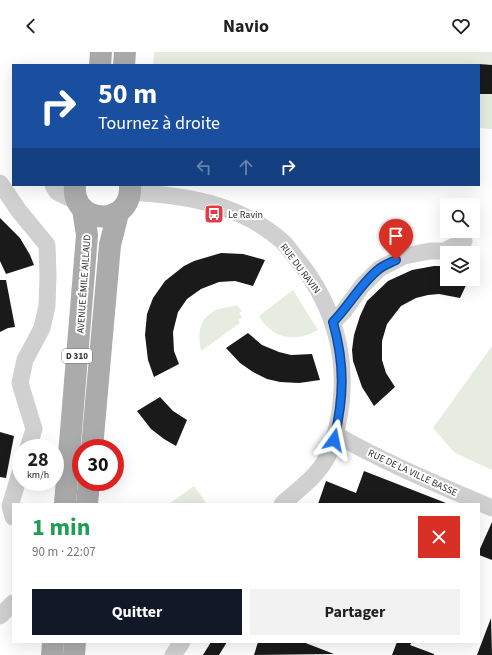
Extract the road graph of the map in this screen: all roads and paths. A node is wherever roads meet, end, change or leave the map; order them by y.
1 (102, 52) edge
2 (125, 52) edge
3 (100, 64) edge
4 (124, 64) edge
5 (0, 178) edge
6 (12, 179) edge
7 (0, 183) edge
8 (54, 186) edge
9 (130, 188) edge
10 (79, 199) edge
11 (118, 213) junction
12 (464, 242) dead end
13 (333, 322) junction
14 (336, 434) junction
15 (31, 439) edge
16 (93, 439) edge
17 (15, 491) edge
18 (88, 491) edge
19 (461, 499) edge
20 (65, 503) edge
21 (87, 503) edge
22 (283, 503) edge
23 (475, 503) edge
24 (480, 505) edge
25 (492, 508) edge
26 (12, 513) edge
27 (12, 604) edge
28 (0, 616) edge
29 (53, 643) edge
30 (75, 643) edge
31 (181, 643) edge
32 (52, 655) edge
33 (74, 655) edge
34 (173, 655) edge

1 - 3 main road
2 - 4 main road
5 - 6 street
7 - 15 street
8 - 10 street
9 - 11 main road
9 - 13 street, RUE DU RAVIN
10 - 11 main road
10 - 20 main road, AVENUE ÉMILE AILLAUD / D 310
11 - 16 main road, D 310
12 - 13 street
13 - 14 street, RUE DU RAVIN
14 - 19 street, RUE DE LA VILLE BASSE
14 - 22 street, RUE DU RAVIN
17 - 26 street
18 - 21 main road
19 - 23 street, RUE DE LA VILLE BASSE
24 - 25 street, RUE DE LA VILLE BASSE
27 - 28 street
29 - 32 main road
30 - 33 main road
31 - 34 street

